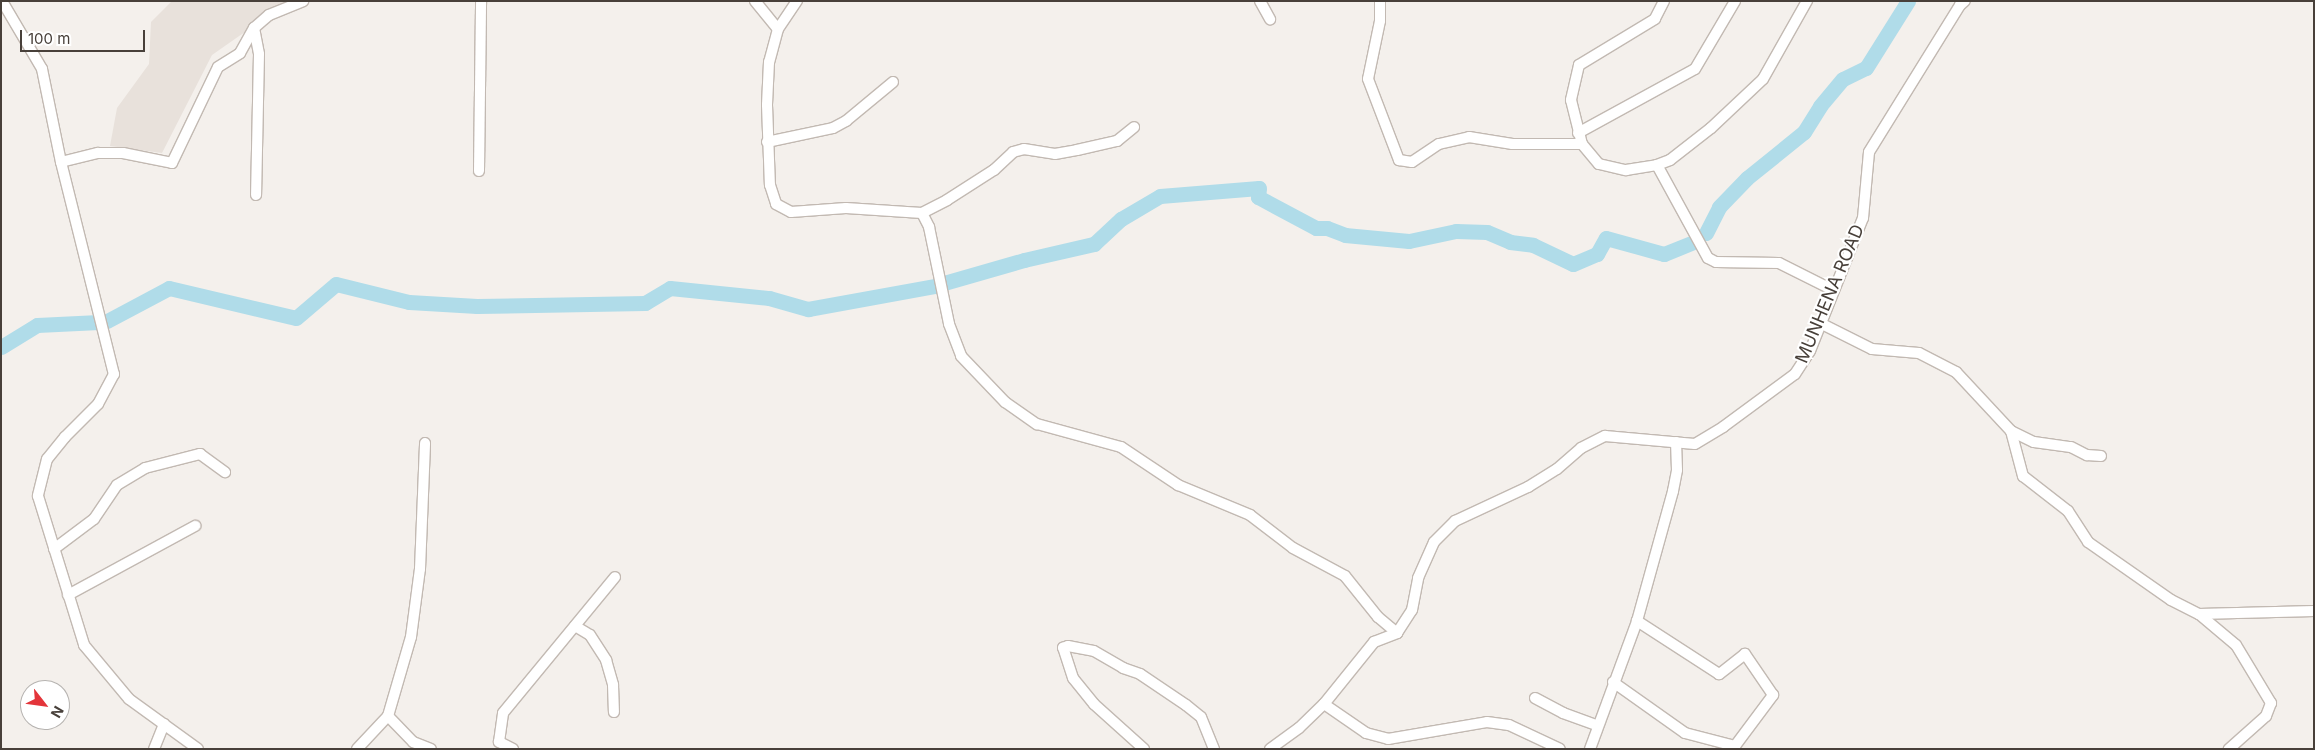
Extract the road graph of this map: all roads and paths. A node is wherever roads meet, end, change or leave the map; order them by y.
1 (2, 1) edge
2 (303, 1) edge
3 (481, 1) edge
4 (797, 1) edge
5 (1260, 1) edge
6 (1380, 1) edge
7 (1664, 1) edge
8 (1735, 1) edge
9 (1807, 1) edge
10 (1965, 1) edge
11 (753, 2) edge
12 (1270, 19) dead end
13 (254, 28) junction
14 (778, 29) junction
15 (893, 82) dead end
16 (1134, 127) dead end
17 (1578, 133) junction
18 (767, 142) junction
19 (1582, 144) junction
20 (61, 162) junction
21 (1657, 166) junction
22 (479, 171) dead end
23 (256, 195) dead end
24 (922, 213) junction
25 (1833, 290) junction
26 (1820, 323) junction
27 (2011, 431) junction
28 (1676, 442) junction
29 (425, 444) dead end
30 (2101, 456) dead end
31 (226, 472) dead end
32 (195, 526) dead end
33 (54, 549) junction
34 (615, 577) dead end
35 (68, 595) junction
36 (2314, 611) edge
37 (2199, 614) junction
38 (1637, 621) junction
39 (575, 626) junction
40 (1397, 633) junction
41 (1613, 682) junction
42 (1535, 698) dead end
43 (1324, 704) junction
44 (614, 712) dead end
45 (388, 716) junction
46 (164, 724) junction
47 (1598, 726) junction
48 (154, 749) edge
49 (198, 749) edge
50 (357, 749) edge
51 (432, 749) edge
52 (513, 749) edge
53 (1144, 749) edge
54 (1214, 749) edge
55 (1270, 749) edge
56 (1560, 749) edge
57 (1590, 749) edge
58 (2229, 749) edge

1 - 20 street
2 - 13 street
3 - 22 street
4 - 14 street
5 - 12 street
6 - 19 street
7 - 17 street
8 - 17 street
9 - 21 street
10 - 25 street, MUNHENA ROAD
11 - 14 street
13 - 20 street
13 - 23 street
14 - 18 street
15 - 18 street
16 - 24 street
17 - 19 street
18 - 24 street
19 - 21 street
20 - 33 street
21 - 25 street
24 - 40 street
25 - 26 street, MUNHENA ROAD
26 - 27 street
26 - 28 street, MUNHENA ROAD
27 - 30 street
27 - 37 street
28 - 38 street
28 - 40 street, MUNHENA ROAD
29 - 45 street
31 - 33 street
32 - 35 street
33 - 35 street
34 - 39 street
35 - 46 street
36 - 37 street
37 - 58 street
38 - 41 street
38 - 41 street
39 - 44 street
39 - 52 street
40 - 43 street
41 - 47 street
42 - 47 street
43 - 55 street
43 - 56 street
45 - 50 street
45 - 51 street
46 - 48 street
46 - 49 street
47 - 57 street
53 - 54 street

